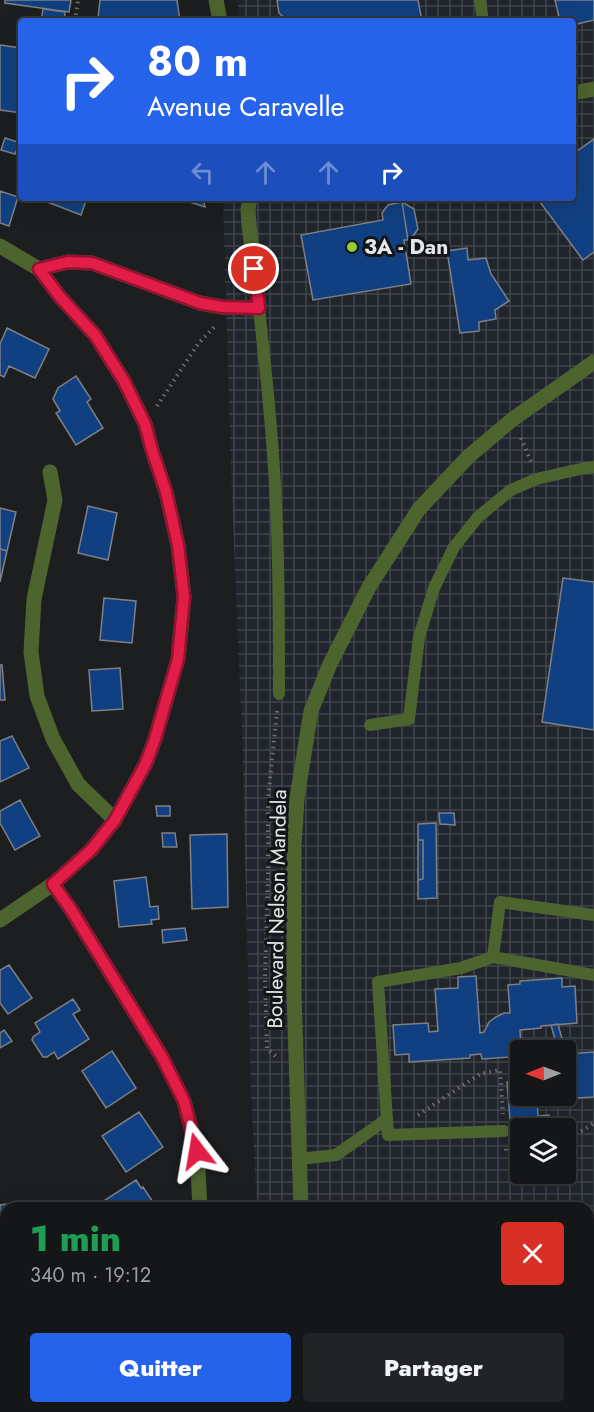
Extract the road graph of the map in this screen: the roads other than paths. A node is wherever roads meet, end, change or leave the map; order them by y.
1 (216, 0) edge
2 (480, 0) edge
3 (219, 18) edge
4 (483, 18) edge
5 (594, 89) edge
6 (576, 92) edge
7 (249, 201) edge
8 (0, 246) edge
9 (39, 269) junction
10 (259, 308) junction
11 (594, 362) edge
12 (594, 467) edge
13 (50, 472) dead end
14 (279, 694) road end
15 (370, 725) dead end
16 (115, 820) junction
17 (53, 884) junction
18 (594, 915) edge
19 (0, 920) edge
20 (493, 957) junction
21 (594, 975) edge
22 (387, 1119) junction
23 (504, 1131) dead end
24 (300, 1159) junction
25 (200, 1202) edge
26 (301, 1202) edge

1 - 3 street
2 - 4 lane
5 - 6 street
7 - 10 street
8 - 9 street
9 - 10 street
9 - 16 street
10 - 14 lane
11 - 24 street, Boulevard Nelson Mandela
12 - 15 lane
13 - 16 street
16 - 17 street
17 - 19 street
17 - 25 street
18 - 20 lane
20 - 21 lane
20 - 22 lane
22 - 23 lane
22 - 24 lane
24 - 26 street, Boulevard Nelson Mandela

